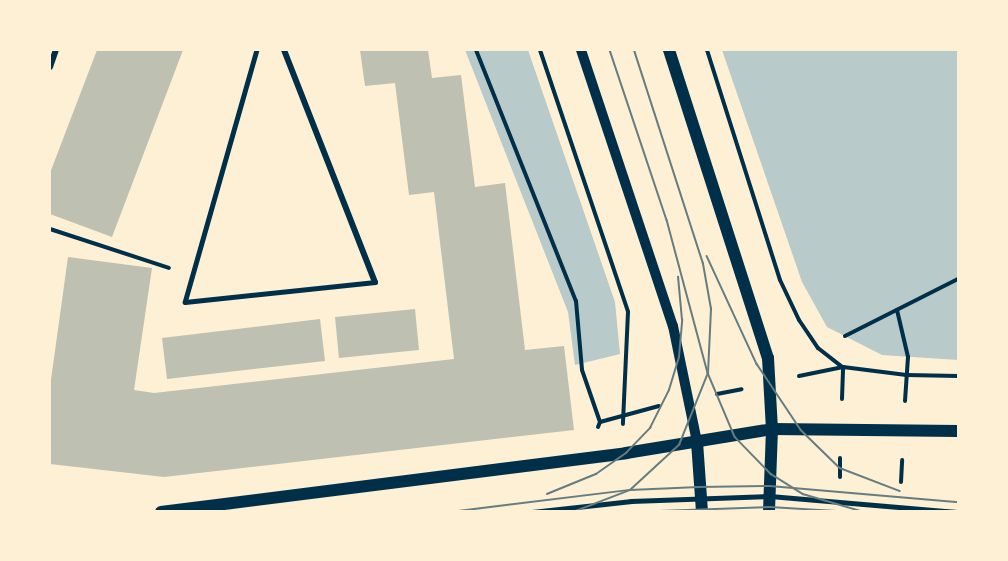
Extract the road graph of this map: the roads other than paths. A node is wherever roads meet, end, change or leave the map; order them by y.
1 (56, 50) edge
2 (256, 50) edge
3 (284, 50) edge
4 (581, 50) edge
5 (669, 50) edge
6 (50, 67) edge
7 (375, 282) joint
8 (772, 429) junction
9 (958, 431) edge
10 (697, 442) junction
11 (770, 496) junction
12 (700, 497) junction
13 (188, 509) edge
14 (161, 512) edge
15 (532, 512) edge
16 (702, 512) edge
17 (770, 512) edge
18 (957, 512) edge

1 - 6 street
2 - 7 lane
3 - 7 street
4 - 10 street
5 - 8 main road
8 - 9 main road
8 - 10 main road
8 - 11 main road
10 - 12 main road
10 - 13 main road
11 - 12 lane
11 - 17 main road
11 - 18 lane
12 - 15 lane
12 - 16 main road
13 - 14 main road

